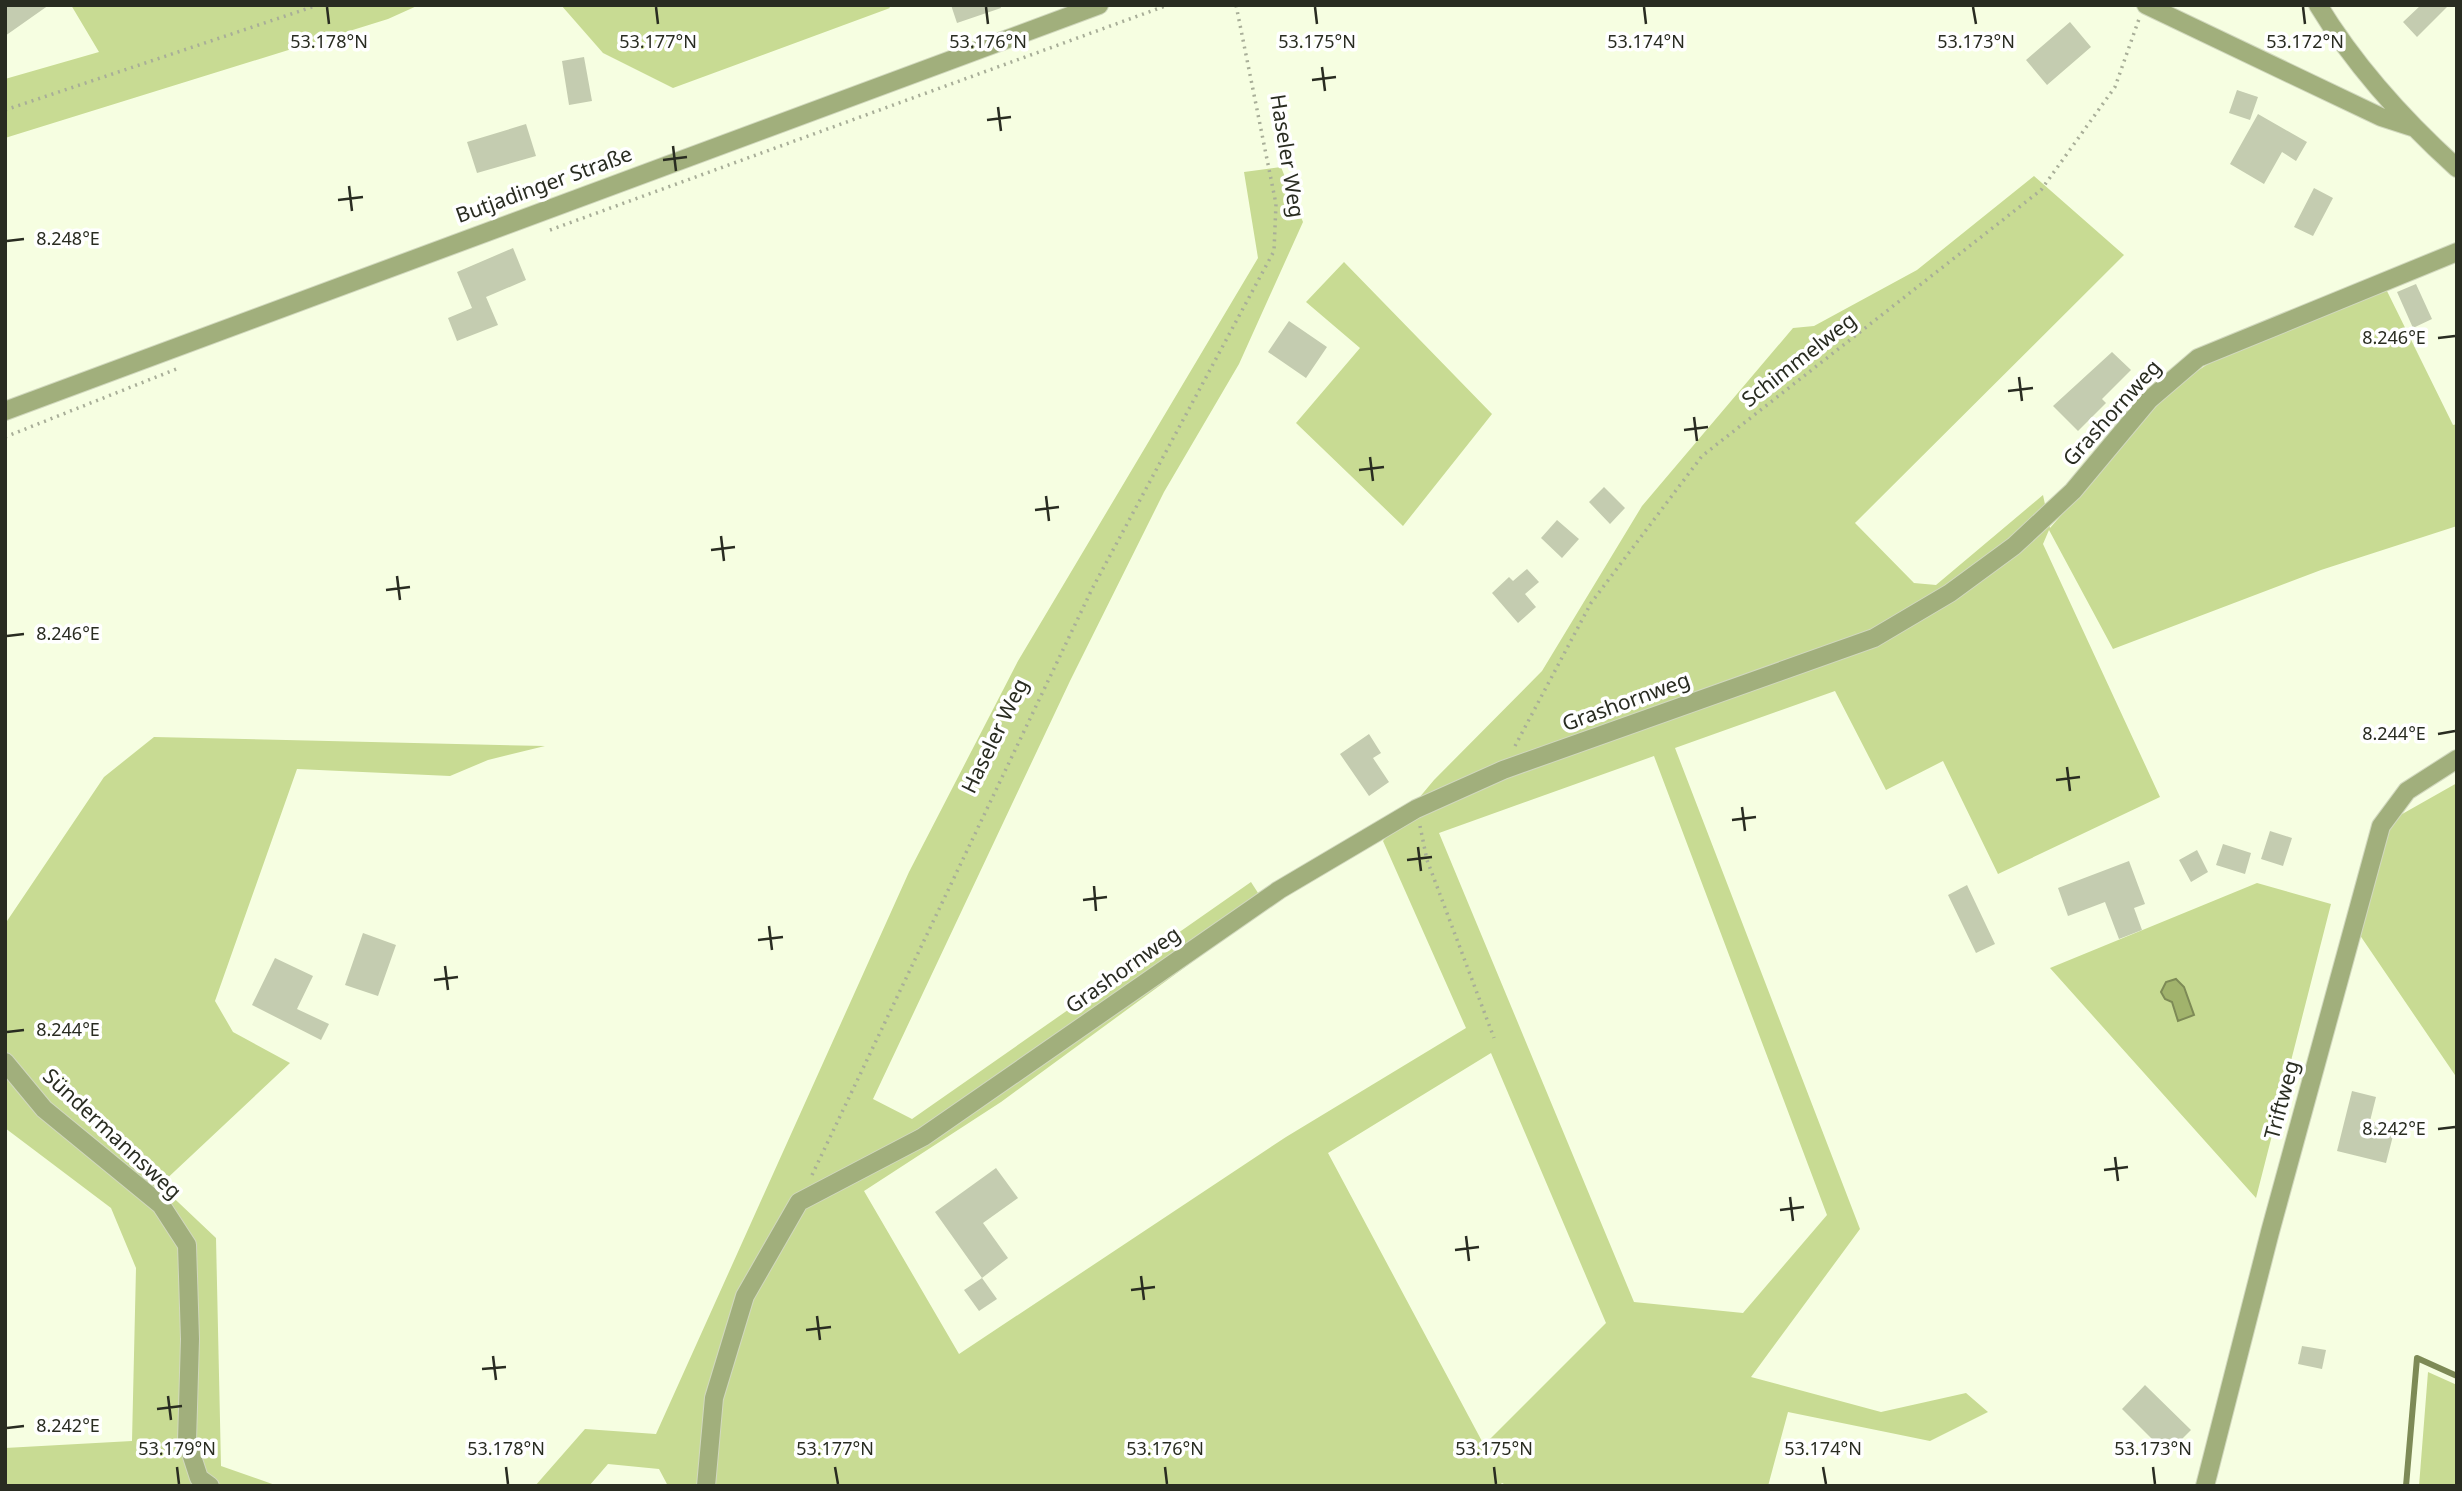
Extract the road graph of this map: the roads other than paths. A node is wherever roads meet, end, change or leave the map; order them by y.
1 (1099, 5) edge
2 (2318, 5) edge
3 (2143, 11) edge
4 (2415, 128) junction
5 (2457, 169) edge
6 (2457, 252) edge
7 (5, 411) edge
8 (2457, 759) edge
9 (5, 1062) edge
10 (210, 1486) edge
11 (706, 1486) edge
12 (2205, 1486) edge

1 - 7 street, Butjadinger Straße
2 - 4 street
3 - 4 street
4 - 5 street
6 - 11 street, Grashornweg
8 - 12 street, Triftweg
9 - 10 street, Sündermannsweg

